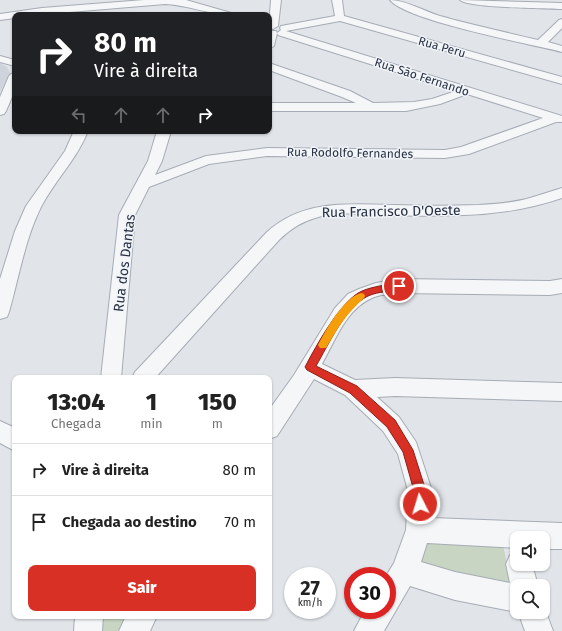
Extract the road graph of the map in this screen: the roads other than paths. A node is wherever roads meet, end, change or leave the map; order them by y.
1 (276, 0) edge
2 (337, 0) edge
3 (395, 0) edge
4 (465, 0) edge
5 (550, 3) edge
6 (106, 6) junction
7 (562, 6) edge
8 (44, 12) edge
9 (118, 12) edge
10 (218, 12) edge
11 (12, 15) edge
12 (0, 16) edge
13 (340, 18) junction
14 (562, 22) edge
15 (275, 30) edge
16 (541, 43) junction
17 (562, 48) edge
18 (0, 59) edge
19 (12, 62) edge
20 (272, 67) edge
21 (562, 81) edge
22 (12, 83) edge
23 (465, 91) junction
24 (272, 107) edge
25 (371, 107) junction
26 (0, 111) edge
27 (559, 119) edge
28 (80, 134) edge
29 (163, 134) edge
30 (144, 184) junction
31 (562, 193) edge
32 (562, 286) edge
33 (0, 312) edge
34 (310, 367) junction
35 (110, 375) edge
36 (145, 375) edge
37 (395, 388) junction
38 (353, 389) junction
39 (562, 392) edge
40 (272, 424) edge
41 (391, 424) junction
42 (0, 431) edge
43 (12, 438) edge
44 (419, 530) junction
45 (562, 536) edge
46 (550, 538) edge
47 (510, 543) edge
48 (404, 571) junction
49 (396, 585) edge
50 (510, 597) edge
51 (89, 619) edge
52 (142, 619) edge
53 (375, 619) edge
54 (535, 619) edge
55 (88, 631) edge
56 (133, 631) edge
57 (368, 631) edge
58 (539, 631) edge

1 - 15 street
2 - 13 street
3 - 16 street
4 - 5 street
5 - 7 street
6 - 8 street
6 - 9 street
6 - 10 street
11 - 12 street
13 - 15 street
13 - 21 street, Rua Peru
14 - 16 street
15 - 23 street, Rua São Fernando
16 - 17 street
18 - 19 street
20 - 25 street
22 - 26 street
23 - 25 street
23 - 27 street, Rua São Fernando
24 - 25 street
27 - 30 street, Rua Rodolfo Fernandes
28 - 33 street
29 - 30 street, Rua dos Dantas
30 - 35 street, Rua dos Dantas
31 - 36 street, Rua Francisco D'Oeste
32 - 34 street
34 - 38 street
34 - 40 street
37 - 38 street
37 - 39 street
37 - 41 street
38 - 41 street
41 - 44 street
42 - 43 street
44 - 47 street
44 - 48 street
45 - 46 street
48 - 49 street
48 - 50 street
51 - 55 street
52 - 56 street
53 - 57 street
54 - 58 street

